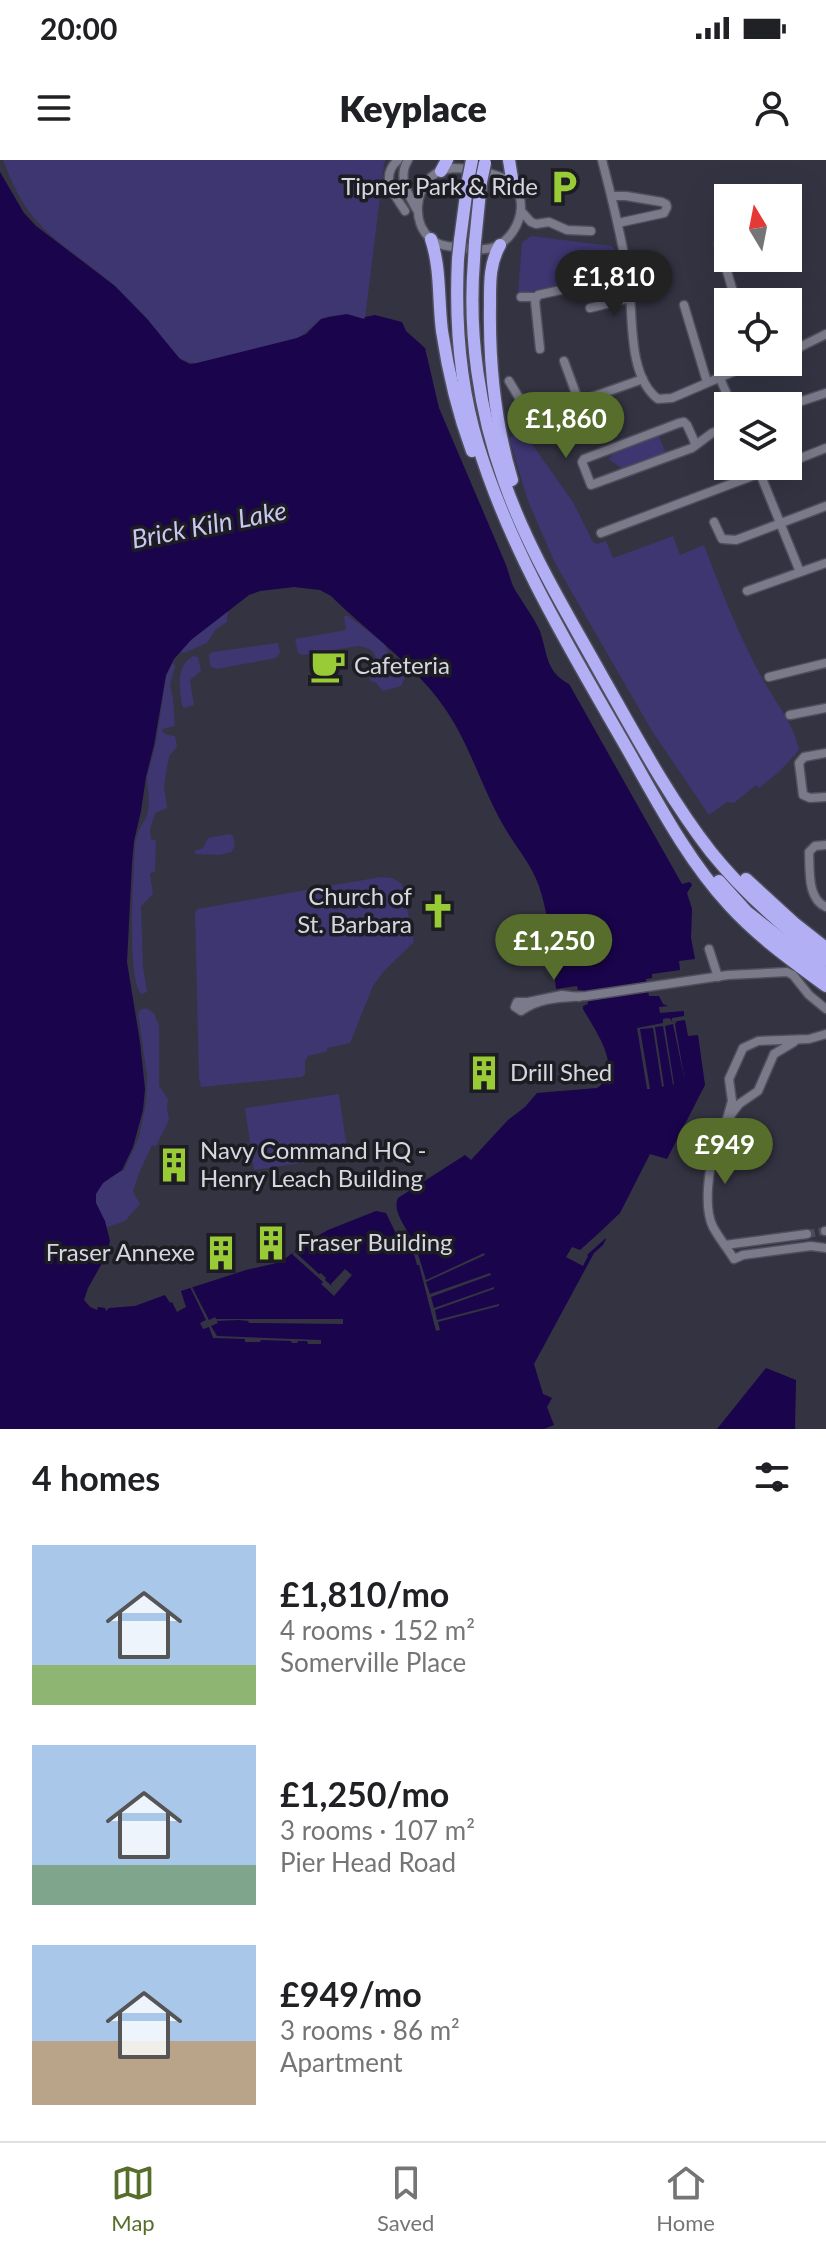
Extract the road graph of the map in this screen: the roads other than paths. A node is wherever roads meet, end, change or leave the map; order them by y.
1 (398, 160) edge
2 (408, 160) edge
3 (472, 160) edge
4 (509, 160) edge
5 (602, 160) edge
6 (485, 162) edge
7 (444, 165) edge
8 (513, 185) junction
9 (404, 187) junction
10 (421, 190) junction
11 (612, 196) junction
12 (626, 196) junction
13 (615, 209) junction
14 (520, 210) junction
15 (405, 211) dead end
16 (418, 211) junction
17 (618, 223) junction
18 (553, 224) junction
19 (591, 231) dead end
20 (514, 232) junction
21 (431, 239) junction
22 (500, 245) junction
23 (656, 274) dead end
24 (628, 276) junction
25 (521, 297) dead end
26 (536, 297) junction
27 (630, 298) junction
28 (684, 305) dead end
29 (590, 308) dead end
30 (826, 334) edge
31 (541, 344) dead end
32 (802, 346) edge
33 (567, 364) dead end
34 (719, 376) joint
35 (643, 379) junction
36 (509, 381) dead end
37 (707, 382) junction
38 (726, 392) edge
39 (826, 393) edge
40 (802, 401) edge
41 (579, 402) junction
42 (714, 432) edge
43 (696, 445) junction
44 (826, 448) edge
45 (802, 457) edge
46 (734, 480) edge
47 (763, 480) edge
48 (826, 506) edge
49 (714, 522) dead end
50 (780, 522) junction
51 (509, 526) junction
52 (601, 533) dead end
53 (533, 548) junction
54 (825, 566) edge
55 (800, 572) junction
56 (747, 591) dead end
57 (826, 663) edge
58 (769, 677) dead end
59 (826, 708) edge
60 (790, 715) dead end
61 (826, 753) edge
62 (826, 797) edge
63 (684, 813) junction
64 (671, 824) junction
65 (826, 845) edge
66 (826, 907) edge
67 (826, 948) edge
68 (709, 949) dead end
69 (826, 960) edge
70 (826, 974) edge
71 (718, 977) junction
72 (826, 986) edge
73 (579, 997) junction
74 (826, 1009) edge
75 (824, 1033) edge
76 (799, 1040) junction
77 (729, 1117) junction
78 (723, 1133) dead end
79 (716, 1146) dead end
80 (807, 1234) tunnel mouth
81 (725, 1245) junction
82 (824, 1247) edge

1 - 15 street
2 - 9 street
3 - 51 highway, bridge
4 - 8 highway
5 - 11 street
6 - 53 highway, bridge
7 - 8 street
7 - 10 street
8 - 14 street
9 - 10 street
9 - 16 street
10 - 16 street
11 - 12 street
11 - 13 street
12 - 13 street
12 - 17 street
13 - 17 street
14 - 18 street
14 - 20 street
16 - 21 street
17 - 24 street
18 - 19 street
18 - 20 street
20 - 22 street
21 - 22 street
21 - 51 highway
22 - 53 highway
23 - 24 street
24 - 26 street
24 - 27 street
25 - 26 street
26 - 31 street
27 - 29 street
27 - 35 street
28 - 37 street
30 - 32 street
33 - 41 street
34 - 37 street
34 - 38 street
35 - 37 street
35 - 41 street
36 - 41 street
39 - 40 street
42 - 43 street
43 - 43 street
44 - 45 street
46 - 52 street
47 - 50 street
48 - 50 street
49 - 50 street
50 - 55 street
51 - 64 highway
53 - 63 highway
54 - 55 street
55 - 56 street
57 - 58 street
59 - 60 street
61 - 62 street
63 - 67 highway
63 - 69 highway
64 - 70 highway
64 - 72 highway
65 - 66 street
68 - 71 street
71 - 73 street
71 - 74 street
73 - 73 street
75 - 76 street
76 - 77 street
76 - 77 street
77 - 78 street
79 - 81 street
80 - 81 street
81 - 82 street

